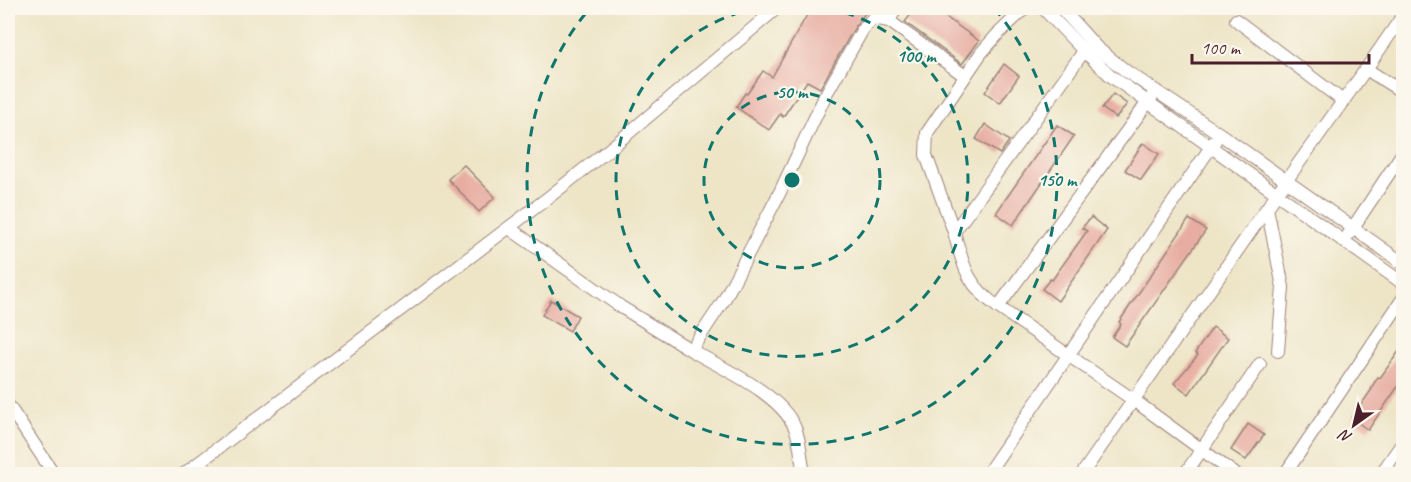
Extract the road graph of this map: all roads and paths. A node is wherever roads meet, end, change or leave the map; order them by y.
1 (777, 8) edge
2 (896, 8) edge
3 (1025, 8) edge
4 (1043, 8) edge
5 (1061, 8) edge
6 (1404, 14) edge
7 (1236, 20) dead end
8 (889, 21) junction
9 (1088, 47) junction
10 (1366, 69) junction
11 (965, 76) junction
12 (1156, 91) junction
13 (1404, 93) edge
14 (1343, 101) junction
15 (1147, 102) junction
16 (1220, 134) junction
17 (1211, 147) junction
18 (1404, 151) edge
19 (1285, 182) junction
20 (1276, 195) junction
21 (1267, 208) junction
22 (509, 228) junction
23 (1353, 228) junction
24 (954, 232) junction
25 (1343, 241) junction
26 (1404, 264) edge
27 (1404, 284) edge
28 (1404, 297) edge
29 (998, 307) junction
30 (691, 350) junction
31 (1278, 351) dead end
32 (1068, 355) junction
33 (1260, 364) dead end
34 (1135, 401) junction
35 (8, 405) edge
36 (1404, 441) edge
37 (1202, 449) junction
38 (54, 474) edge
39 (184, 474) edge
40 (804, 474) edge
41 (987, 474) edge
42 (1082, 474) edge
43 (1185, 474) edge
44 (1235, 474) edge
45 (1285, 474) edge
46 (1381, 474) edge

1 - 22 street
2 - 8 street
3 - 11 street
4 - 9 street
5 - 9 street
6 - 10 street
7 - 14 street
8 - 11 street
8 - 30 street
9 - 12 street
9 - 15 street
9 - 24 street
10 - 13 street
10 - 14 street
11 - 24 street
12 - 15 street
12 - 16 street
14 - 19 street
15 - 17 street
15 - 29 street
16 - 17 street
16 - 19 street
17 - 20 street
17 - 32 street
18 - 23 street
19 - 20 street
19 - 23 street
20 - 21 street
20 - 25 street
21 - 31 street
21 - 34 street
22 - 30 street
22 - 39 street
23 - 25 street
23 - 26 street
24 - 29 street
25 - 27 street
28 - 45 street
29 - 32 street
30 - 40 street
32 - 34 street
32 - 41 street
33 - 37 street
34 - 37 street
34 - 42 street
35 - 38 street
36 - 46 street
37 - 43 street
37 - 44 street

